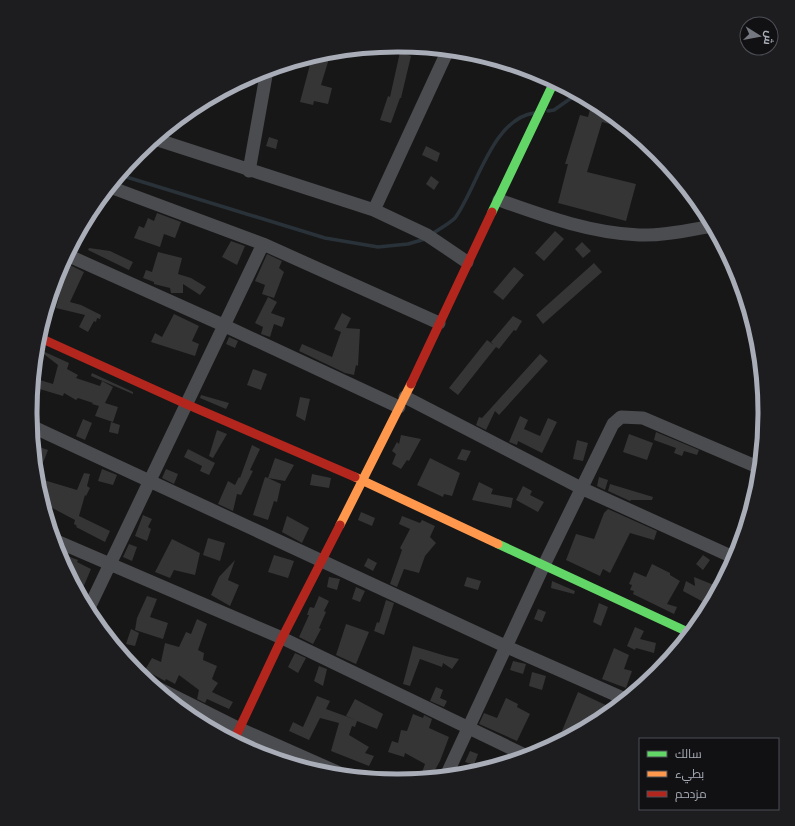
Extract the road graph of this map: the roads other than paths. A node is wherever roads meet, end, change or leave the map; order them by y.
1 (445, 56) edge
2 (266, 78) edge
3 (551, 87) edge
4 (161, 141) edge
5 (249, 171) junction
6 (115, 189) edge
7 (499, 200) junction
8 (374, 210) junction
9 (706, 227) edge
10 (263, 244) junction
11 (72, 257) edge
12 (467, 262) junction
13 (439, 323) junction
14 (223, 325) junction
15 (45, 340) edge
16 (402, 402) junction
17 (186, 404) junction
18 (38, 429) edge
19 (754, 465) edge
20 (362, 480) junction
21 (150, 482) junction
22 (581, 488) junction
23 (61, 543) edge
24 (729, 555) edge
25 (322, 560) junction
26 (109, 565) junction
27 (544, 565) junction
28 (91, 603) edge
29 (685, 631) edge
30 (282, 638) junction
31 (505, 646) junction
32 (620, 697) edge
33 (186, 705) edge
34 (468, 727) junction
35 (237, 735) edge
36 (519, 752) edge
37 (312, 763) edge
38 (449, 769) edge

1 - 8 street
2 - 5 street
3 - 7 street
4 - 5 street
5 - 8 street
6 - 10 street
7 - 9 street
7 - 12 street
8 - 12 street
10 - 13 street
10 - 14 street
11 - 14 street
12 - 13 street
13 - 16 street
14 - 16 street
14 - 17 street
15 - 17 street
16 - 20 street
16 - 22 street
17 - 20 street
17 - 21 street
18 - 21 street
19 - 22 street
20 - 25 street
20 - 27 street
21 - 25 street
21 - 26 street
22 - 24 street
22 - 27 street
23 - 26 street
25 - 30 street
25 - 31 street
26 - 28 street
26 - 30 street
27 - 29 street
27 - 31 street
30 - 34 street
30 - 35 street
31 - 32 street
31 - 34 street
33 - 35 street
34 - 36 street
34 - 38 street
35 - 37 street

